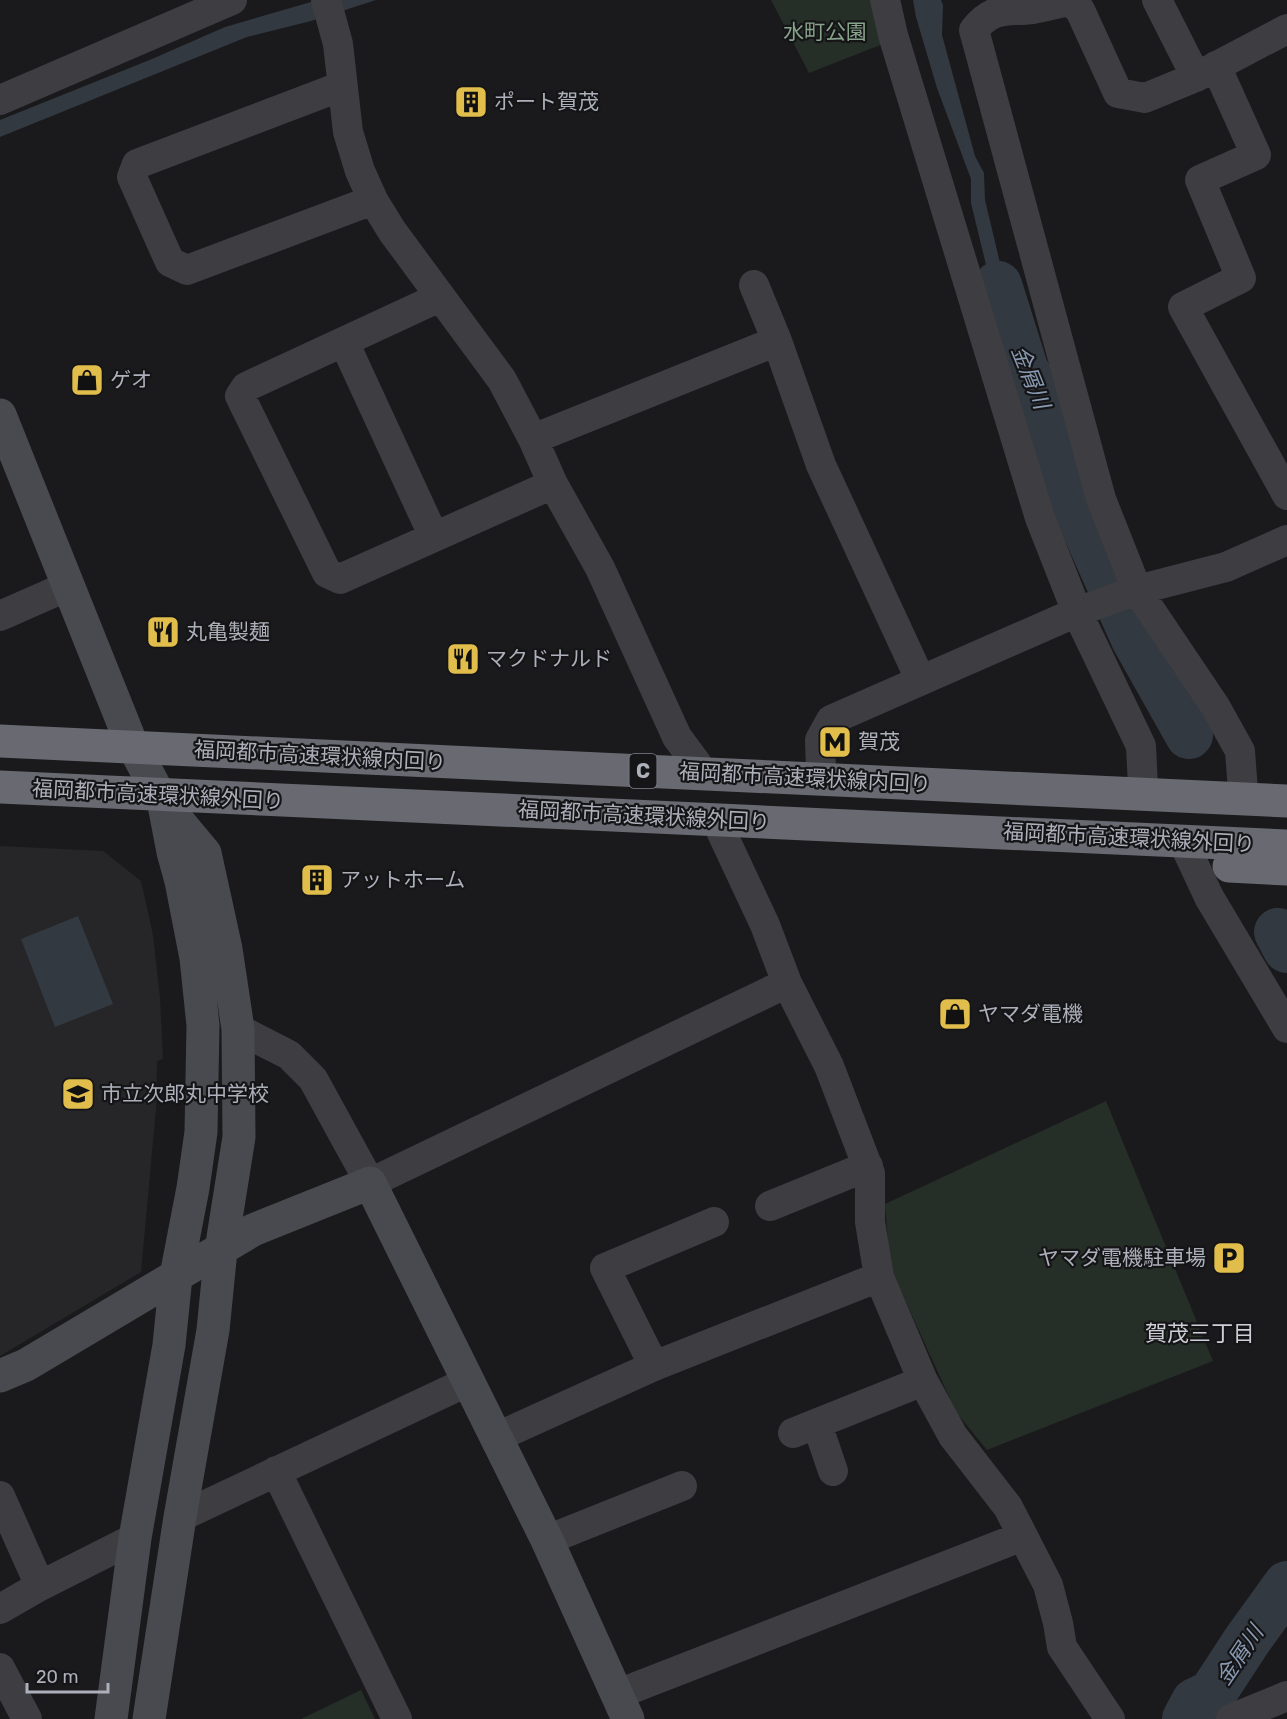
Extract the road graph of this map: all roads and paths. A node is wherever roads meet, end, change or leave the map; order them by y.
1 (232, 0) edge
2 (326, 0) edge
3 (885, 0) edge
4 (1071, 0) edge
5 (1157, 0) edge
6 (999, 6) edge
7 (1287, 29) edge
8 (1206, 71) junction
9 (342, 86) junction
10 (2, 94) edge
11 (373, 200) junction
12 (754, 285) dead end
13 (441, 297) junction
14 (777, 340) junction
15 (344, 342) junction
16 (0, 415) edge
17 (533, 439) junction
18 (553, 484) junction
19 (1287, 495) edge
20 (434, 537) junction
21 (1287, 540) edge
22 (68, 586) junction
23 (1137, 590) junction
24 (1077, 612) junction
25 (0, 616) edge
26 (920, 680) junction
27 (0, 741) edge
28 (698, 764) dead end
29 (821, 771) dead end
30 (0, 787) edge
31 (1132, 790) junction
32 (1243, 791) dead end
33 (1287, 793) edge
34 (1287, 801) edge
35 (164, 804) junction
36 (721, 831) dead end
37 (1187, 850) dead end
38 (1286, 859) edge
39 (787, 983) junction
40 (1287, 1028) edge
41 (238, 1029) junction
42 (868, 1166) junction
43 (370, 1183) junction
44 (770, 1206) dead end
45 (714, 1222) dead end
46 (220, 1250) junction
47 (176, 1275) junction
48 (879, 1277) junction
49 (654, 1366) junction
50 (0, 1376) edge
51 (469, 1381) junction
52 (923, 1381) junction
53 (497, 1437) junction
54 (276, 1471) junction
55 (833, 1471) dead end
56 (682, 1486) dead end
57 (0, 1496) edge
58 (180, 1517) junction
59 (1023, 1536) junction
60 (135, 1538) junction
61 (547, 1540) junction
62 (40, 1586) junction
63 (0, 1609) edge
64 (0, 1668) edge
65 (1287, 1696) edge
66 (623, 1706) edge
67 (27, 1719) edge
68 (111, 1719) edge
69 (149, 1719) edge
70 (397, 1719) edge
71 (1110, 1719) edge
72 (1231, 1719) edge

1 - 10 street
2 - 9 street
3 - 24 street
4 - 6 street
4 - 8 street
5 - 8 street
6 - 23 street
7 - 8 street
8 - 19 street
9 - 11 street
9 - 11 street
11 - 13 street
12 - 14 street
13 - 15 street
13 - 17 street
14 - 17 street
14 - 26 street
15 - 20 street
15 - 20 street
16 - 22 street
17 - 18 street
18 - 20 street
18 - 28 street
21 - 23 street
22 - 25 street
22 - 35 street
23 - 24 street
23 - 32 street
24 - 26 street
24 - 31 street
26 - 29 street
27 - 31 highway, 福岡都市高速環状線内回り / C, bridge
30 - 38 highway, 福岡都市高速環状線外回り / C, bridge
31 - 33 highway, bridge
31 - 34 highway, 福岡都市高速環状線内回り / C, bridge
35 - 41 street
35 - 47 street
36 - 39 street
37 - 40 street
39 - 42 street
39 - 43 street
41 - 43 street
41 - 46 street
42 - 44 street
42 - 48 street
43 - 46 street
43 - 51 street
45 - 49 street
46 - 47 street
46 - 58 street
47 - 50 street
47 - 60 street
48 - 49 street
48 - 52 street
49 - 53 street
51 - 53 street
51 - 54 street
52 - 55 street
52 - 59 street
53 - 61 street
54 - 58 street
54 - 70 street
56 - 61 street
57 - 62 street
58 - 69 street
59 - 66 street
59 - 71 street
60 - 62 street
60 - 68 street
61 - 66 street
62 - 63 street
64 - 67 street
65 - 72 street

